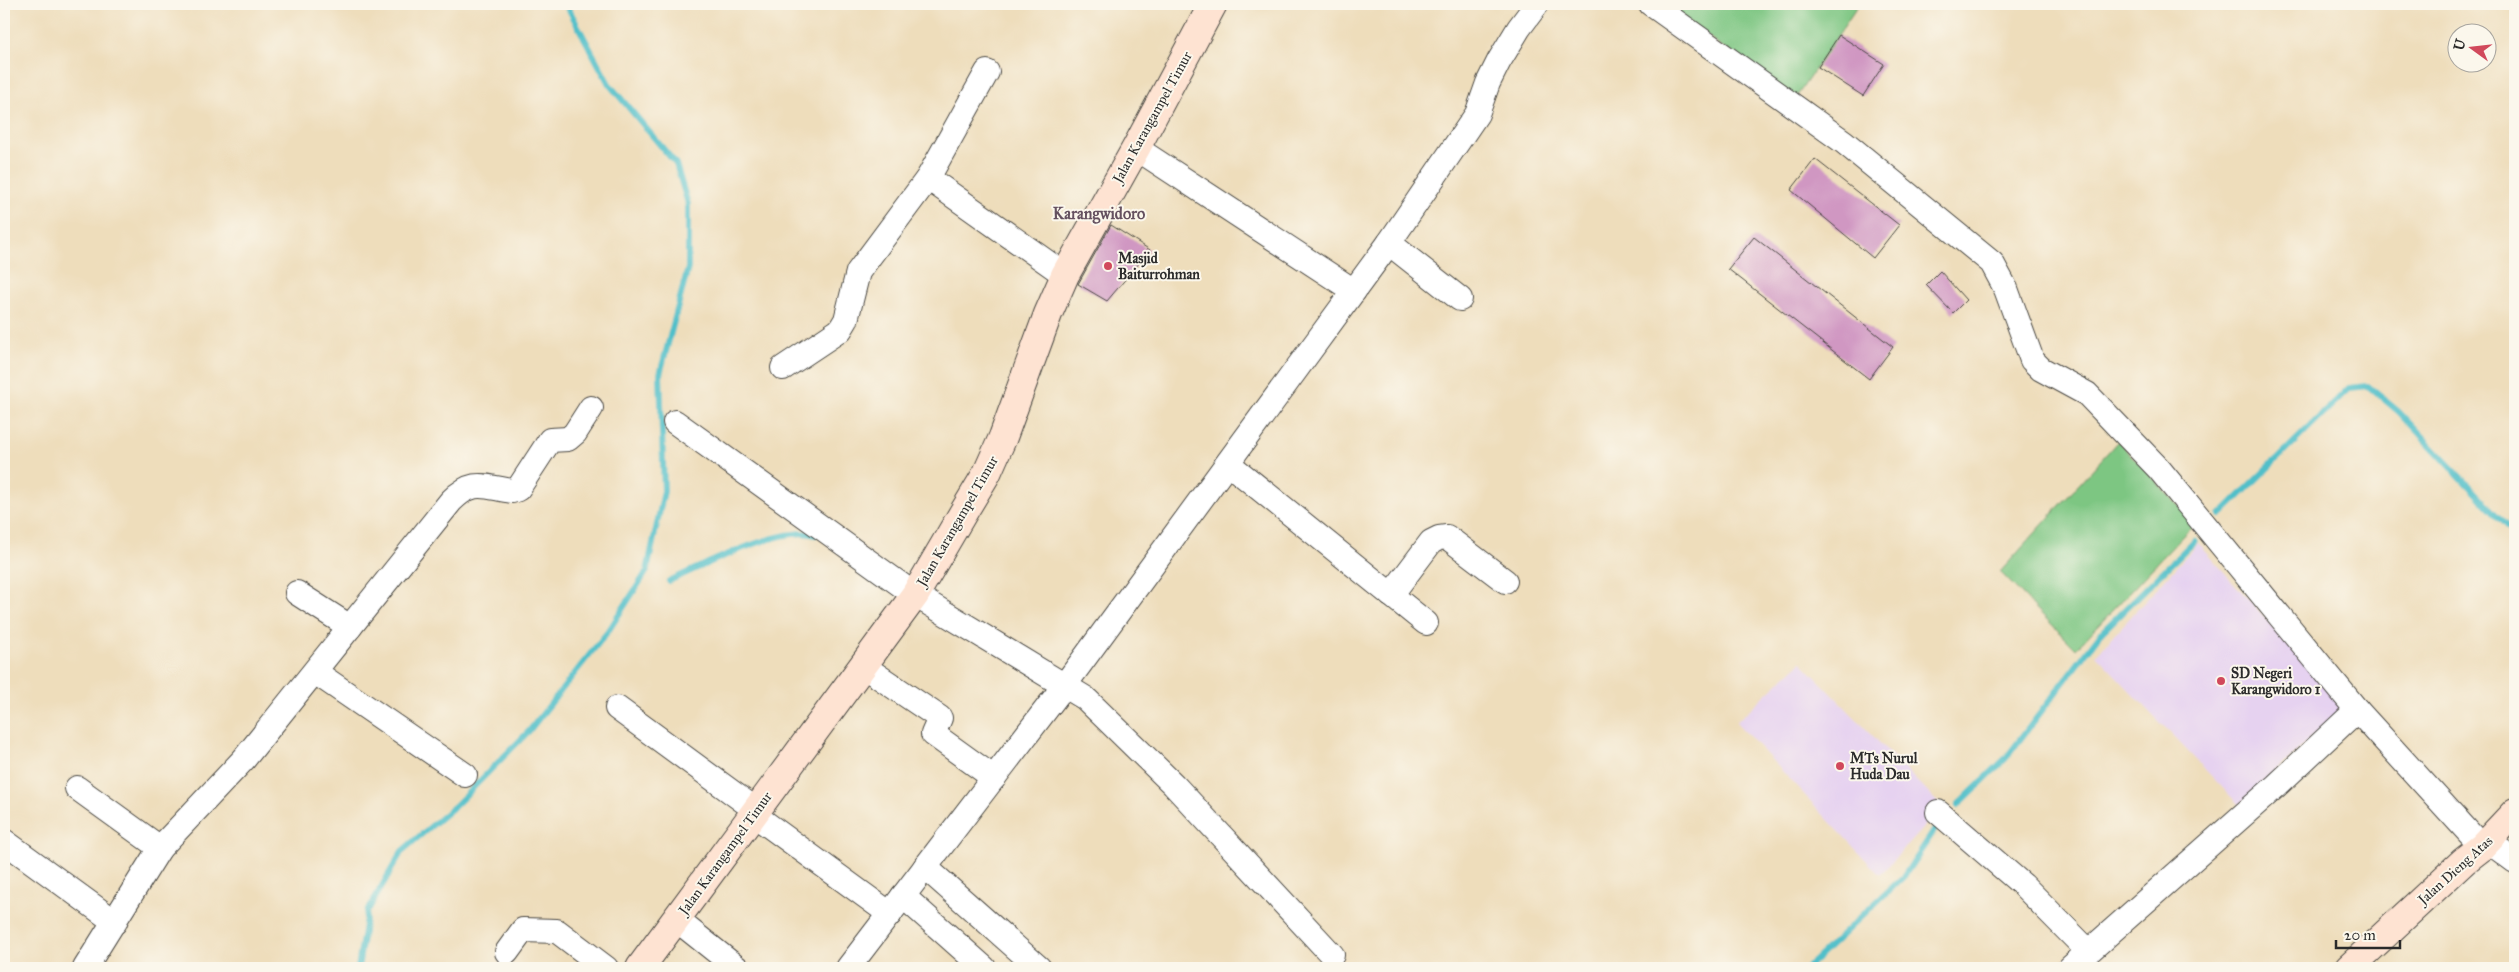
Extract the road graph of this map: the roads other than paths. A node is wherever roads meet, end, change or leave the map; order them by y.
1 (1213, 4) edge
2 (1537, 4) edge
3 (1651, 4) edge
4 (987, 72) dead end
5 (1136, 148) junction
6 (928, 178) junction
7 (1389, 243) junction
8 (1065, 275) junction
9 (1354, 291) junction
10 (1460, 299) dead end
11 (783, 368) dead end
12 (591, 408) dead end
13 (675, 422) dead end
14 (1229, 464) junction
15 (1504, 581) dead end
16 (297, 593) dead end
17 (914, 595) junction
18 (1391, 595) junction
19 (1426, 623) dead end
20 (350, 627) junction
21 (863, 666) junction
22 (315, 672) junction
23 (1064, 686) junction
24 (617, 708) dead end
25 (2357, 710) junction
26 (465, 775) dead end
27 (994, 778) junction
28 (77, 788) dead end
29 (754, 812) junction
30 (1938, 812) dead end
31 (2515, 812) edge
32 (4, 841) edge
33 (2485, 844) junction
34 (160, 848) junction
35 (2515, 861) edge
36 (926, 867) junction
37 (896, 905) junction
38 (676, 920) junction
39 (115, 922) junction
40 (507, 952) dead end
41 (2088, 952) junction
42 (1332, 955) dead end
43 (84, 968) edge
44 (606, 968) edge
45 (640, 968) edge
46 (737, 968) edge
47 (848, 968) edge
48 (984, 968) edge
49 (1040, 968) edge
50 (2070, 968) edge
51 (2349, 968) edge

1 - 5 street, Jalan Karangampel Timur
2 - 7 street
3 - 25 street
4 - 6 street
5 - 8 street, Jalan Karangampel Timur
5 - 9 street
6 - 8 street
6 - 11 street
7 - 9 street
7 - 10 street
8 - 17 street, Jalan Karangampel Timur
9 - 14 street
12 - 20 street
13 - 17 street
14 - 18 street
14 - 23 street
15 - 18 street
16 - 20 street
17 - 21 street, Jalan Karangampel Timur
17 - 23 street
18 - 19 street
20 - 22 street
21 - 27 street
21 - 29 street, Jalan Karangampel Timur
22 - 26 street
22 - 34 street
23 - 27 street
23 - 42 street
24 - 29 street
25 - 33 street
25 - 41 street
27 - 36 street
28 - 34 street
29 - 37 street
29 - 38 street, Jalan Karangampel Timur
30 - 41 street
31 - 33 street, Jalan Dieng Atas
32 - 39 street
33 - 35 street
33 - 51 street, Jalan Dieng Atas
34 - 39 street
36 - 37 street
36 - 49 street
37 - 47 street
37 - 48 street
38 - 45 street, Jalan Karangampel Timur
38 - 46 street
39 - 43 street
40 - 44 street
41 - 50 street

